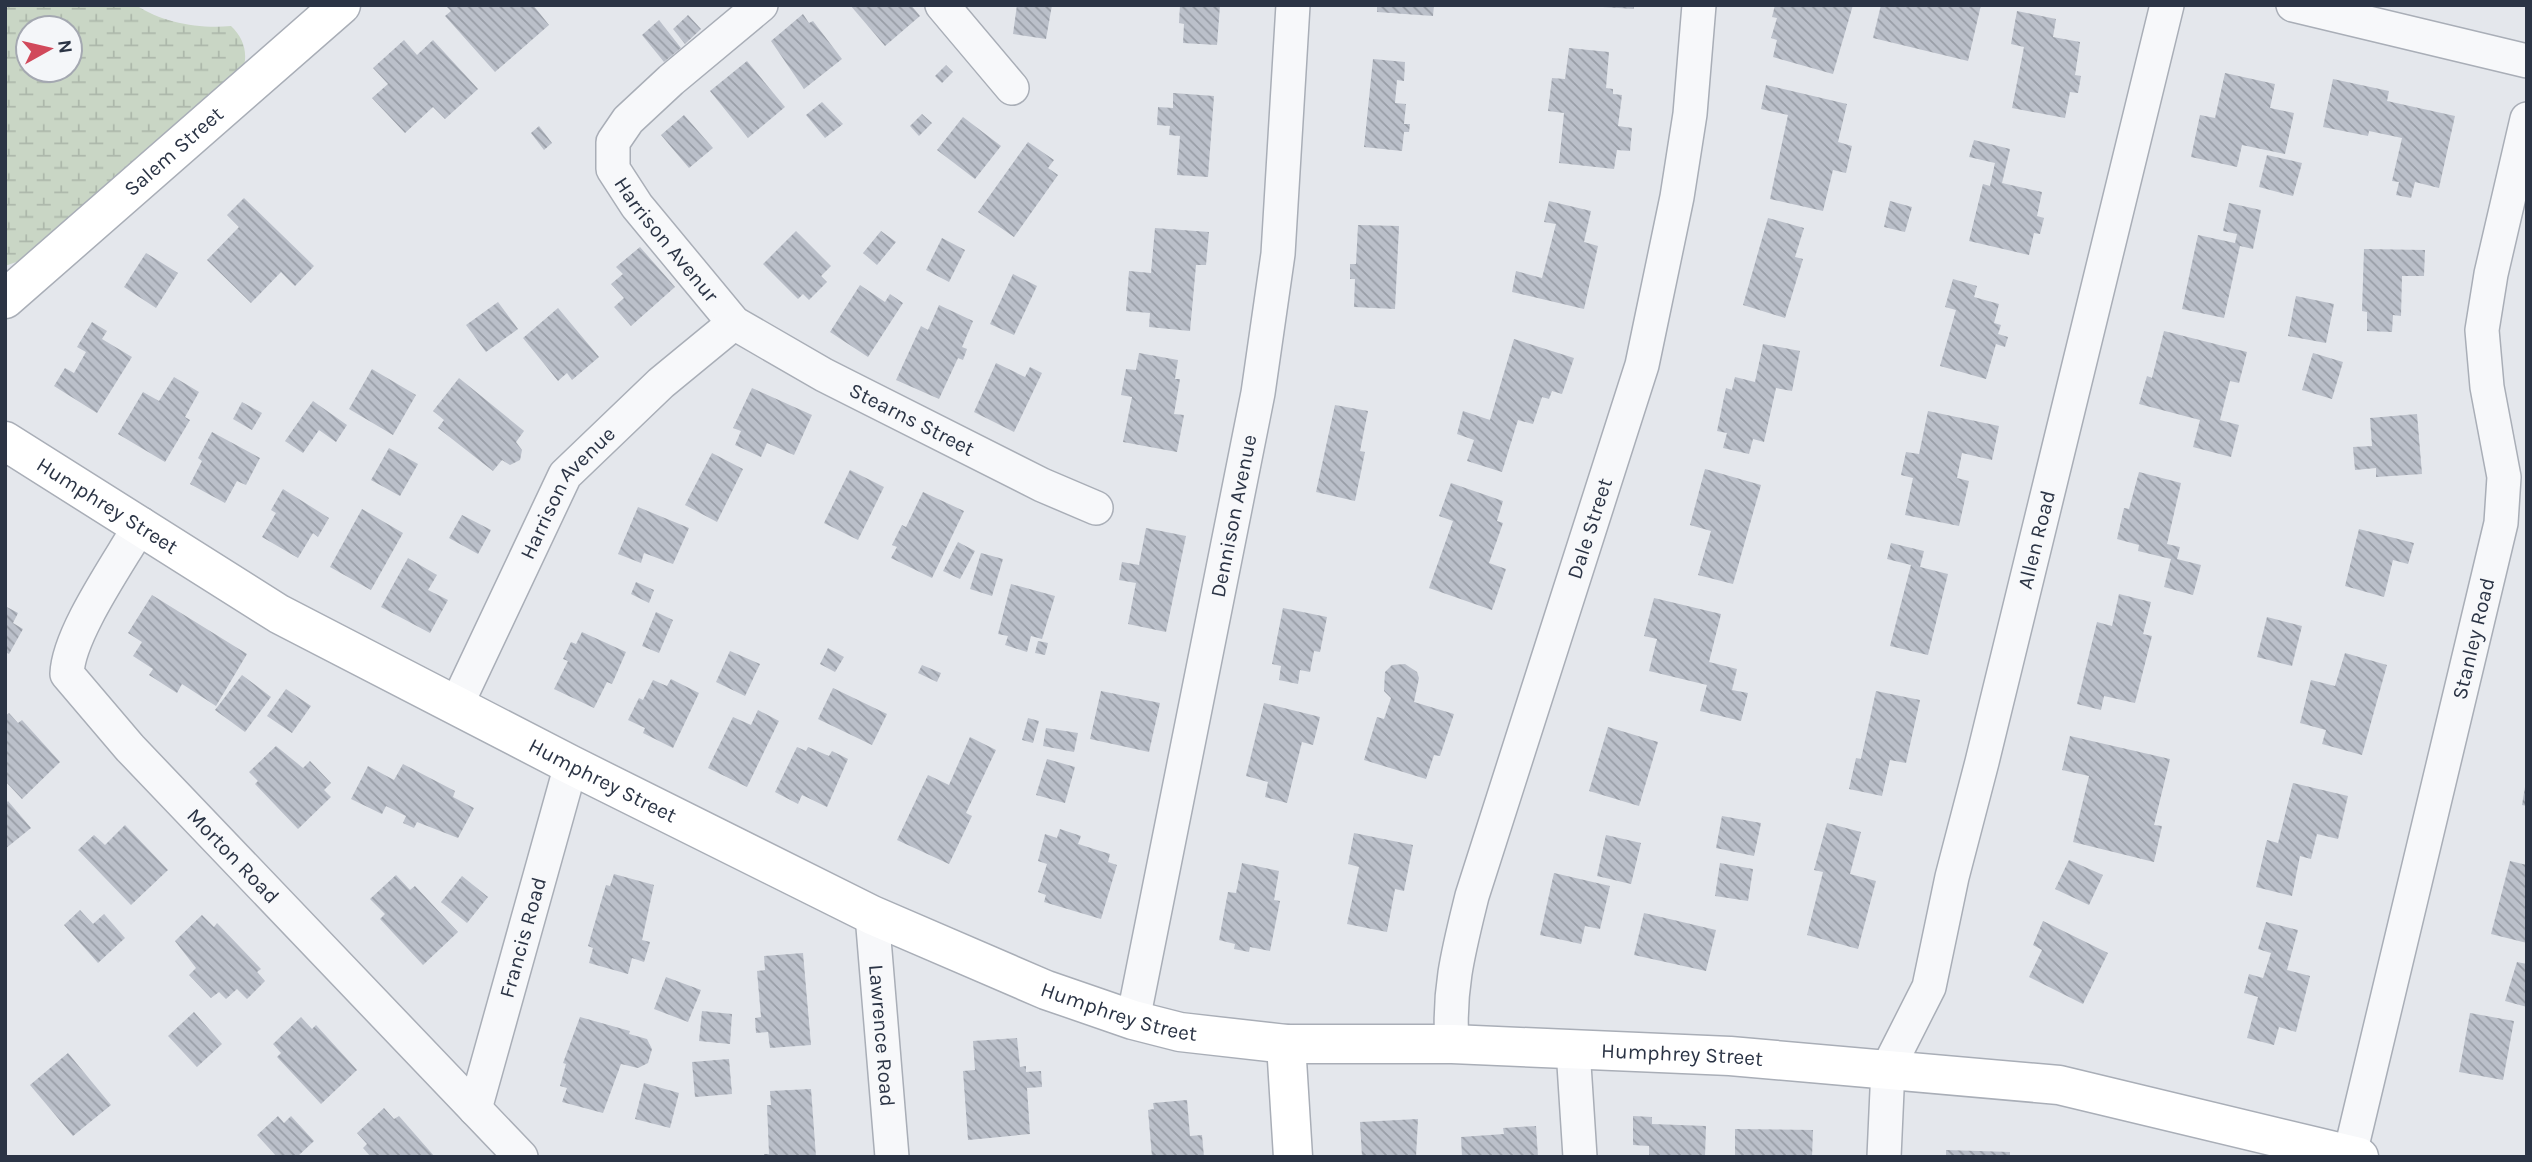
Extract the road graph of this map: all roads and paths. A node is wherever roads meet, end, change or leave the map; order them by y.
1 (341, 5) edge
2 (761, 5) edge
3 (942, 5) edge
4 (1293, 5) edge
5 (1699, 5) edge
6 (2167, 5) edge
7 (2293, 5) edge
8 (2527, 61) edge
9 (1012, 88) dead end
10 (2527, 119) edge
11 (5, 299) edge
12 (734, 323) junction
13 (5, 441) edge
14 (1096, 508) dead end
15 (141, 524) junction
16 (457, 706) junction
17 (571, 765) junction
18 (872, 915) junction
19 (1133, 1020) junction
20 (1286, 1044) junction
21 (1452, 1044) junction
22 (1573, 1049) junction
23 (1888, 1068) junction
24 (475, 1109) junction
25 (2354, 1156) edge
26 (521, 1157) edge
27 (892, 1157) edge
28 (1293, 1157) edge
29 (1580, 1157) edge
30 (1884, 1157) edge

1 - 11 main road, Salem Street
2 - 12 street, Harrison Avenur
3 - 9 street
4 - 19 street, Dennison Avenue
5 - 21 street, Dale Street
6 - 23 street, Allen Road
7 - 8 street
10 - 25 street, Stanley Road
12 - 14 street, Stearns Street
12 - 16 street, Harrison Avenue
13 - 15 main road, Humphrey Street
15 - 16 main road, Humphrey Street
15 - 24 street, Morton Road
16 - 17 main road, Humphrey Street
17 - 18 main road, Humphrey Street
17 - 24 street, Francis Road
18 - 19 main road, Humphrey Street
18 - 27 street, Lawrence Road
19 - 20 main road, Humphrey Street
20 - 21 main road, Humphrey Street
20 - 28 main road
21 - 22 main road, Humphrey Street
22 - 23 main road, Humphrey Street
22 - 29 street
23 - 25 main road, Humphrey Street
23 - 30 street
24 - 26 street, Morton Road

